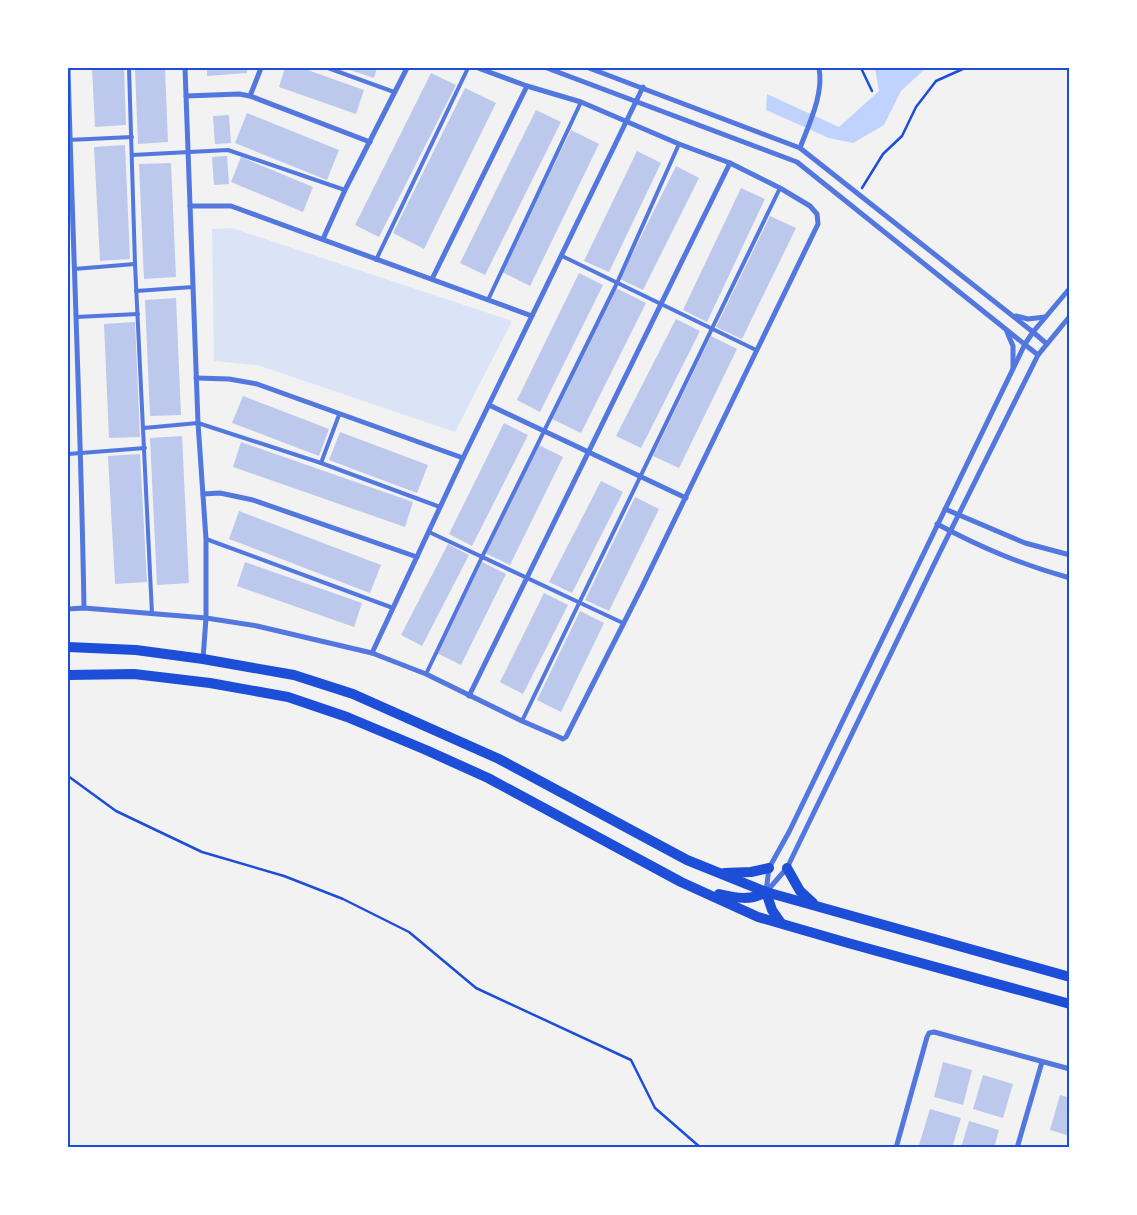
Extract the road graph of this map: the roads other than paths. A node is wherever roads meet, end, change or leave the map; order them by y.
1 (68, 68) edge
2 (129, 68) edge
3 (186, 68) edge
4 (261, 68) edge
5 (328, 68) edge
6 (406, 68) edge
7 (468, 68) edge
8 (478, 68) edge
9 (547, 68) edge
10 (589, 68) edge
11 (819, 68) edge
12 (527, 86) junction
13 (643, 87) junction
14 (394, 92) junction
15 (186, 96) junction
16 (250, 96) junction
17 (636, 101) junction
18 (581, 102) junction
19 (627, 121) junction
20 (132, 137) junction
21 (69, 140) edge
22 (370, 142) junction
23 (679, 144) junction
24 (800, 148) junction
25 (188, 151) junction
26 (132, 155) junction
27 (730, 163) junction
28 (780, 188) junction
29 (344, 190) junction
30 (190, 206) junction
31 (324, 239) junction
32 (562, 256) junction
33 (376, 260) junction
34 (134, 264) junction
35 (74, 269) junction
36 (432, 279) junction
37 (617, 283) junction
38 (193, 287) junction
39 (1070, 288) edge
40 (136, 291) junction
41 (68, 295) edge
42 (74, 295) junction
43 (488, 300) junction
44 (661, 303) junction
45 (138, 314) junction
46 (532, 316) junction
47 (1013, 316) junction
48 (1070, 316) edge
49 (76, 317) junction
50 (1045, 317) junction
51 (712, 329) junction
52 (1006, 329) junction
53 (1033, 332) junction
54 (1025, 344) junction
55 (1047, 344) junction
56 (756, 350) junction
57 (1038, 355) junction
58 (1013, 370) junction
59 (196, 378) junction
60 (489, 406) junction
61 (339, 415) junction
62 (198, 422) junction
63 (144, 428) junction
64 (545, 431) junction
65 (144, 448) junction
66 (588, 452) junction
67 (82, 453) junction
68 (68, 454) edge
69 (463, 458) junction
70 (321, 463) junction
71 (641, 476) junction
72 (203, 494) junction
73 (686, 498) junction
74 (440, 507) junction
75 (945, 509) junction
76 (958, 516) junction
77 (937, 524) junction
78 (950, 531) junction
79 (429, 532) junction
80 (206, 539) junction
81 (1070, 555) edge
82 (417, 557) junction
83 (482, 557) junction
84 (527, 578) junction
85 (1070, 578) edge
86 (581, 602) junction
87 (84, 608) junction
88 (392, 608) junction
89 (68, 609) edge
90 (152, 614) junction
91 (206, 618) junction
92 (622, 623) junction
93 (68, 647) edge
94 (372, 652) junction
95 (203, 659) junction
96 (68, 674) edge
97 (426, 674) junction
98 (469, 696) junction
99 (522, 722) junction
100 (769, 868) junction
101 (787, 868) junction
102 (718, 872) junction
103 (699, 890) junction
104 (766, 892) junction
105 (815, 905) junction
106 (781, 924) junction
107 (1070, 977) edge
108 (1070, 1004) edge
109 (1042, 1062) junction
110 (1070, 1069) edge
111 (896, 1148) edge
112 (1017, 1148) edge

1 - 21 street
2 - 20 lane
3 - 15 street
4 - 16 street
5 - 14 lane
6 - 14 street
7 - 33 lane
8 - 12 street
9 - 17 street
10 - 13 street
11 - 24 street
12 - 18 street
12 - 36 street
13 - 17 street
13 - 24 street
14 - 22 street
15 - 16 street
15 - 25 street
16 - 22 street
17 - 19 street
17 - 52 street
18 - 19 street
18 - 43 lane
19 - 23 street
19 - 32 street
20 - 21 lane
20 - 26 lane
21 - 35 street
22 - 29 street
23 - 27 street
23 - 37 lane
24 - 47 street
25 - 26 lane
25 - 29 lane
25 - 30 street
26 - 34 lane
27 - 28 street
27 - 44 street
28 - 51 lane
28 - 56 street
29 - 31 street
30 - 31 street
30 - 38 street
31 - 33 street
32 - 37 lane
32 - 46 street
33 - 36 street
34 - 35 lane
34 - 40 lane
35 - 42 street
36 - 43 street
37 - 44 lane
37 - 64 lane
38 - 40 lane
38 - 59 street
39 - 50 street
40 - 45 lane
41 - 42 street
42 - 49 street
43 - 46 street
44 - 51 lane
44 - 66 street
45 - 49 lane
45 - 63 lane
46 - 60 street
47 - 50 street
47 - 53 street
48 - 55 street
49 - 67 street
50 - 53 street
51 - 56 lane
51 - 71 lane
52 - 54 street
52 - 58 street
53 - 54 street
53 - 55 street
54 - 57 street
54 - 58 street
55 - 57 street
56 - 73 street
57 - 76 street
58 - 75 street
59 - 61 street
59 - 62 street
60 - 64 street
60 - 69 street
61 - 69 street
61 - 70 lane
62 - 63 lane
62 - 70 lane
62 - 72 street
63 - 65 lane
64 - 66 street
64 - 83 lane
65 - 67 lane
65 - 90 lane
66 - 71 street
66 - 84 street
67 - 68 lane
67 - 87 street
69 - 74 street
70 - 74 lane
71 - 73 street
71 - 86 lane
72 - 80 street
72 - 82 street
73 - 92 street
74 - 79 street
75 - 76 street
75 - 77 street
76 - 78 street
76 - 81 street
77 - 78 street
77 - 100 street
78 - 85 street
78 - 101 street
79 - 82 street
79 - 83 lane
80 - 88 lane
80 - 91 street
82 - 88 street
83 - 84 lane
83 - 97 lane
84 - 86 lane
84 - 98 street
86 - 92 lane
86 - 99 lane
87 - 89 street
87 - 90 street
88 - 94 street
90 - 91 street
91 - 94 street
91 - 95 street
92 - 99 street
93 - 95 main road
94 - 97 street
95 - 102 main road
96 - 103 main road
97 - 98 street
98 - 99 street
100 - 102 main road
100 - 104 street
101 - 104 street
101 - 105 main road
102 - 104 main road
103 - 104 main road
103 - 106 main road
104 - 105 main road
104 - 106 main road
105 - 107 main road
106 - 108 main road
109 - 110 street
109 - 111 street
109 - 112 street

